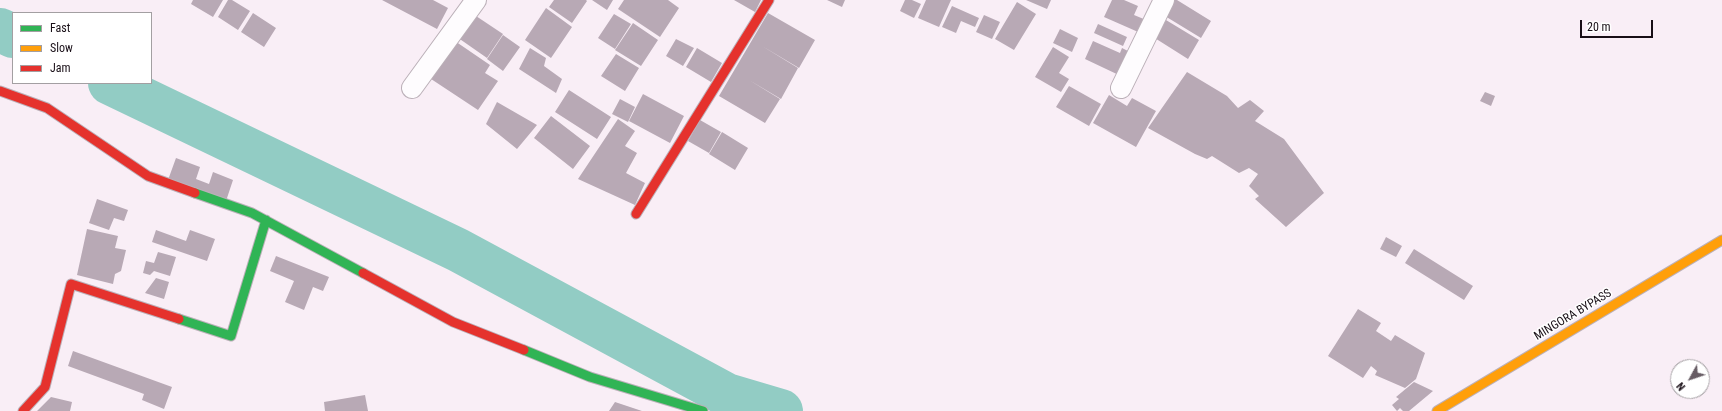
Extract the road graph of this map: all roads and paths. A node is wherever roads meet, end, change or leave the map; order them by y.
1 (476, 0) edge
2 (769, 0) edge
3 (1164, 0) edge
4 (412, 88) dead end
5 (1121, 88) dead end
6 (0, 91) edge
7 (636, 214) dead end
8 (266, 220) junction
9 (1722, 240) edge
10 (23, 411) edge
11 (703, 411) edge
12 (1437, 411) edge

1 - 4 street
2 - 7 main road
3 - 5 street
6 - 8 main road
8 - 10 main road
8 - 11 main road
9 - 12 main road, MINGORA BYPASS

